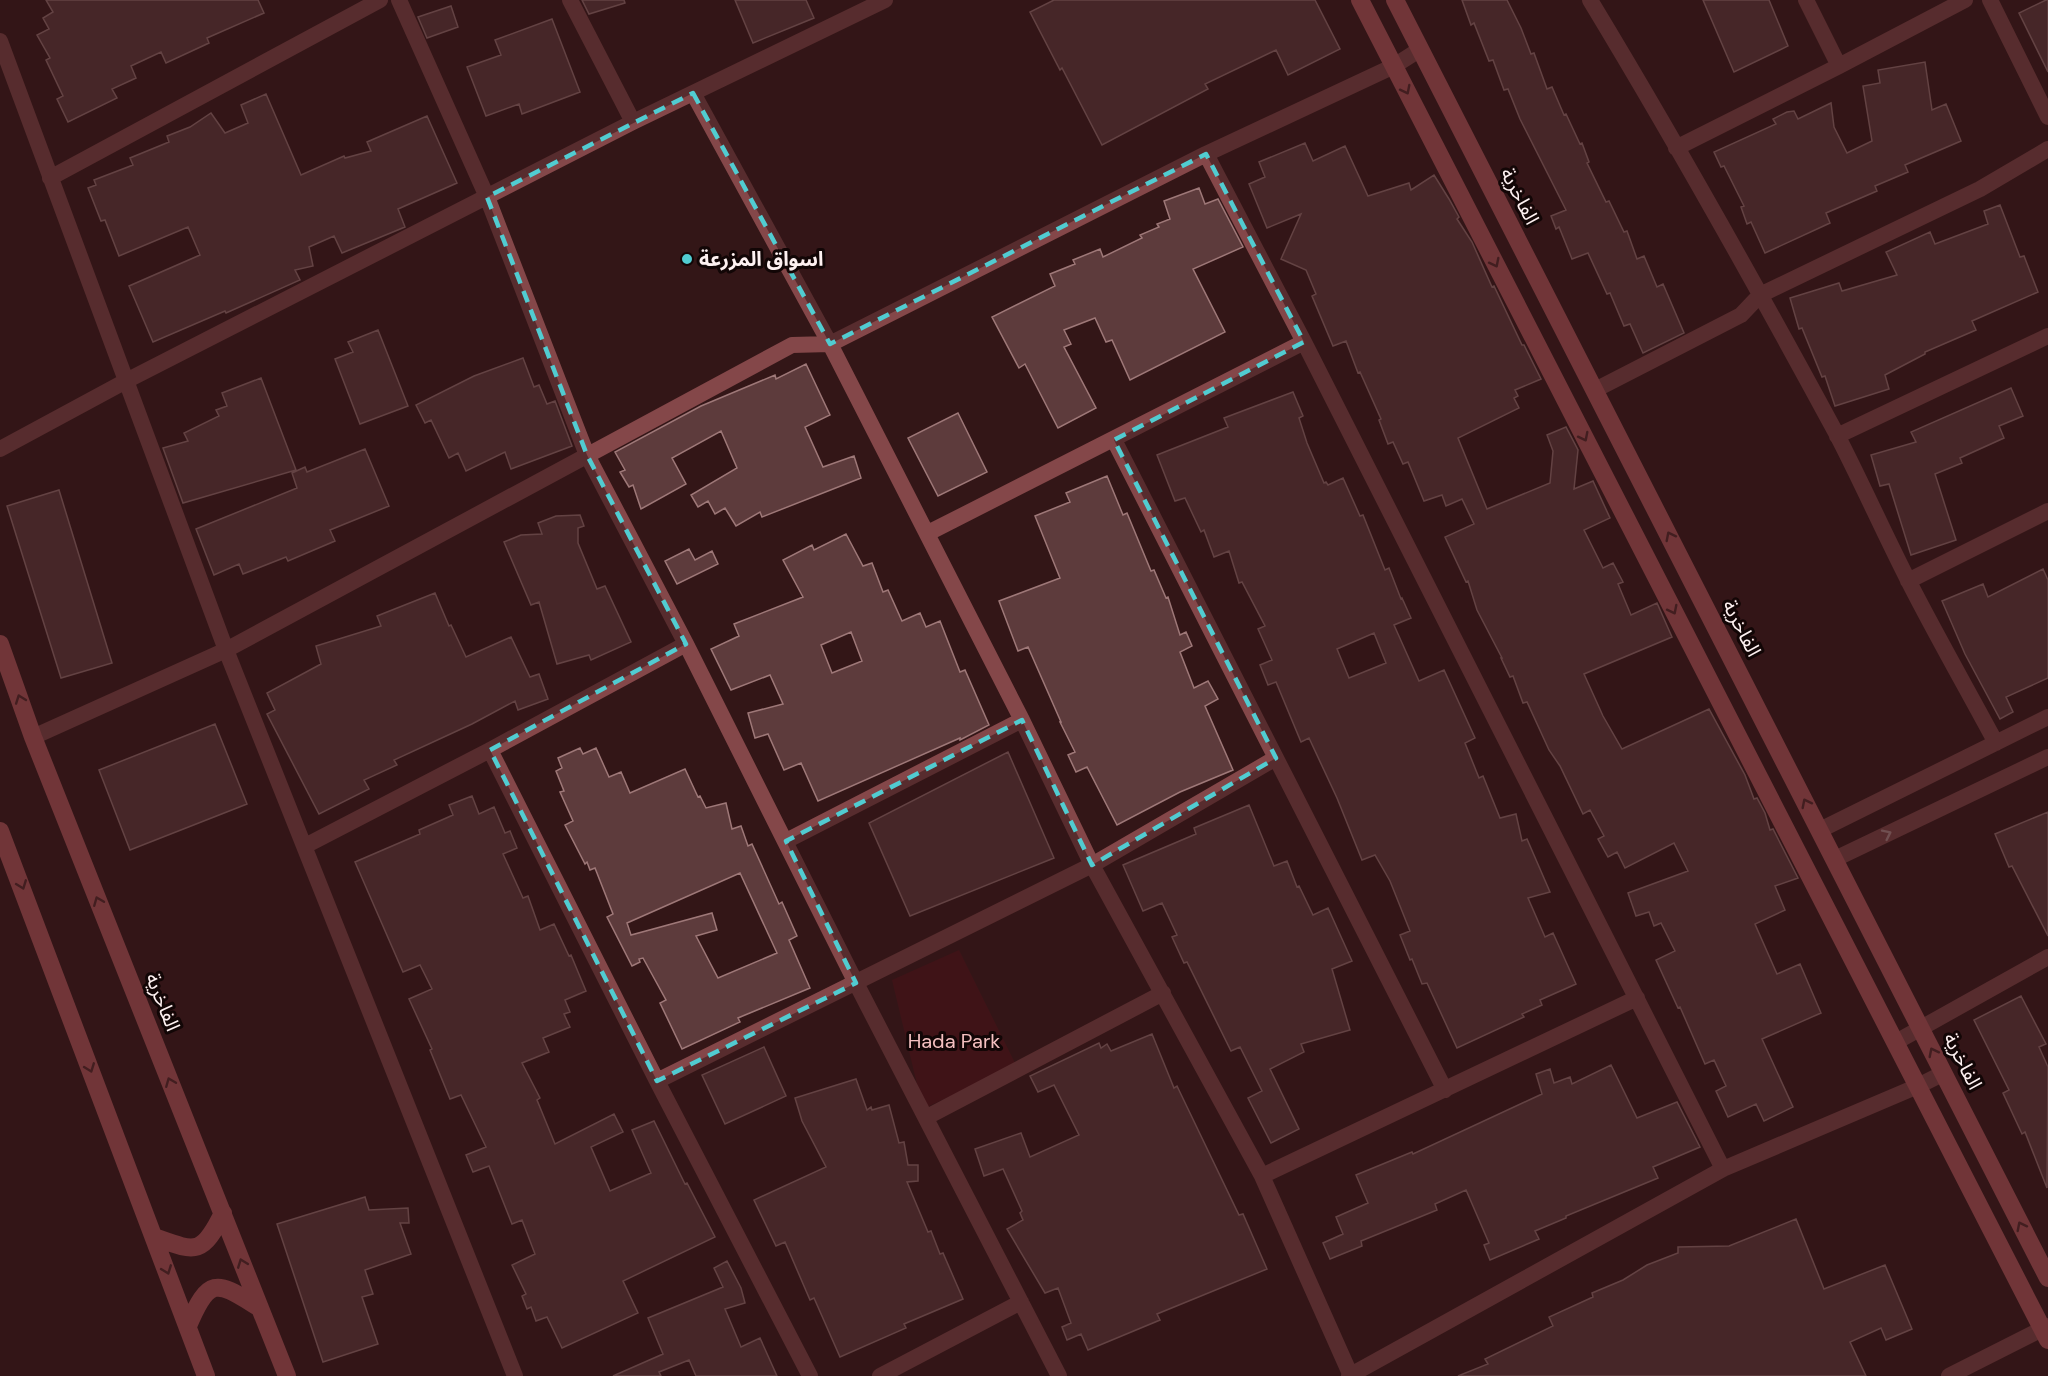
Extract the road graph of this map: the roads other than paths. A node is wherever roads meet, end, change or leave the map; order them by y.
1 (380, 0) edge
2 (399, 0) edge
3 (570, 0) edge
4 (885, 0) edge
5 (1360, 0) edge
6 (1395, 0) edge
7 (1590, 0) edge
8 (1806, 0) edge
9 (1965, 0) edge
10 (1990, 0) edge
11 (0, 41) edge
12 (1419, 50) junction
13 (1394, 66) junction
14 (1839, 66) junction
15 (693, 93) junction
16 (2048, 117) edge
17 (633, 122) junction
18 (1676, 148) junction
19 (2048, 149) edge
20 (1206, 154) junction
21 (51, 178) junction
22 (487, 197) junction
23 (1760, 295) junction
24 (2048, 336) edge
25 (1304, 342) junction
26 (830, 344) junction
27 (126, 381) junction
28 (1595, 390) junction
29 (1837, 436) junction
30 (1114, 440) junction
31 (0, 449) edge
32 (587, 456) junction
33 (2048, 511) edge
34 (928, 534) junction
35 (1908, 581) junction
36 (0, 644) edge
37 (686, 644) junction
38 (226, 650) junction
39 (2048, 717) edge
40 (1022, 720) junction
41 (33, 737) junction
42 (1996, 743) junction
43 (490, 750) junction
44 (2048, 757) edge
45 (1276, 758) junction
46 (1820, 830) junction
47 (0, 831) edge
48 (786, 841) junction
49 (305, 846) junction
50 (1835, 859) junction
51 (1092, 865) junction
52 (2048, 957) edge
53 (856, 983) junction
54 (1163, 993) junction
55 (1637, 998) junction
56 (1920, 1027) junction
57 (1896, 1042) junction
58 (1944, 1073) junction
59 (657, 1081) junction
60 (1918, 1086) junction
61 (1445, 1090) junction
62 (927, 1118) junction
63 (1723, 1169) junction
64 (1262, 1176) junction
65 (223, 1213) junction
66 (154, 1237) junction
67 (2048, 1278) edge
68 (1021, 1302) junction
69 (260, 1308) junction
70 (188, 1326) junction
71 (2046, 1332) edge
72 (206, 1376) edge
73 (287, 1376) edge
74 (515, 1376) edge
75 (810, 1376) edge
76 (880, 1376) edge
77 (1059, 1376) edge
78 (1350, 1376) edge
79 (1949, 1376) edge

1 - 21 street
2 - 22 street
3 - 17 street
4 - 15 street
5 - 13 street
6 - 12 street, الفاخرية
7 - 18 street
8 - 14 street
9 - 14 street
10 - 16 street
11 - 21 street
12 - 13 street
12 - 28 street, الفاخرية
13 - 20 street
13 -> 57 street
14 - 18 street
15 - 17 street
15 - 26 street
17 - 22 street
18 - 23 street
19 - 23 street
20 - 25 street
20 - 26 street
21 - 27 street
22 - 27 street
22 - 32 street
23 - 28 street
23 - 29 street
24 - 29 street
25 - 30 street
25 - 55 street
26 - 32 street
26 - 34 street
27 - 31 street
27 - 38 street
46 -> 28 street, الفاخرية
29 - 35 street
30 - 34 street
30 - 45 street
32 - 37 street
32 - 38 street
33 - 35 street
34 - 40 street
35 - 42 street
41 -> 36 street, الفاخرية
37 - 43 street
37 - 48 street
38 - 41 street
38 - 49 street
39 - 42 street
40 - 48 street
40 - 51 street
65 -> 41 street, الفاخرية
42 - 46 street
43 - 49 street
43 - 59 street
50 -> 44 street
45 - 51 street
45 - 61 street
46 - 50 street, الفاخرية
47 -> 66 street
48 - 53 street
49 - 74 street
50 - 56 street, الفاخرية
51 - 53 street
51 - 54 street
52 - 56 street
53 - 59 street
53 - 62 street
54 - 62 street
54 - 64 street
55 - 61 street
55 - 63 street
56 - 57 street
58 -> 56 street, الفاخرية
57 - 60 street
58 - 60 street
67 -> 58 street, الفاخرية
59 - 75 street
60 - 63 street
60 - 71 street
61 - 64 street
62 - 68 street
63 - 78 street
64 - 78 street
65 - 66 street
69 -> 65 street, الفاخرية
66 -> 70 street
68 - 76 street
68 - 77 street
69 - 70 street
69 - 73 street, الفاخرية
70 - 72 street
71 - 79 street

